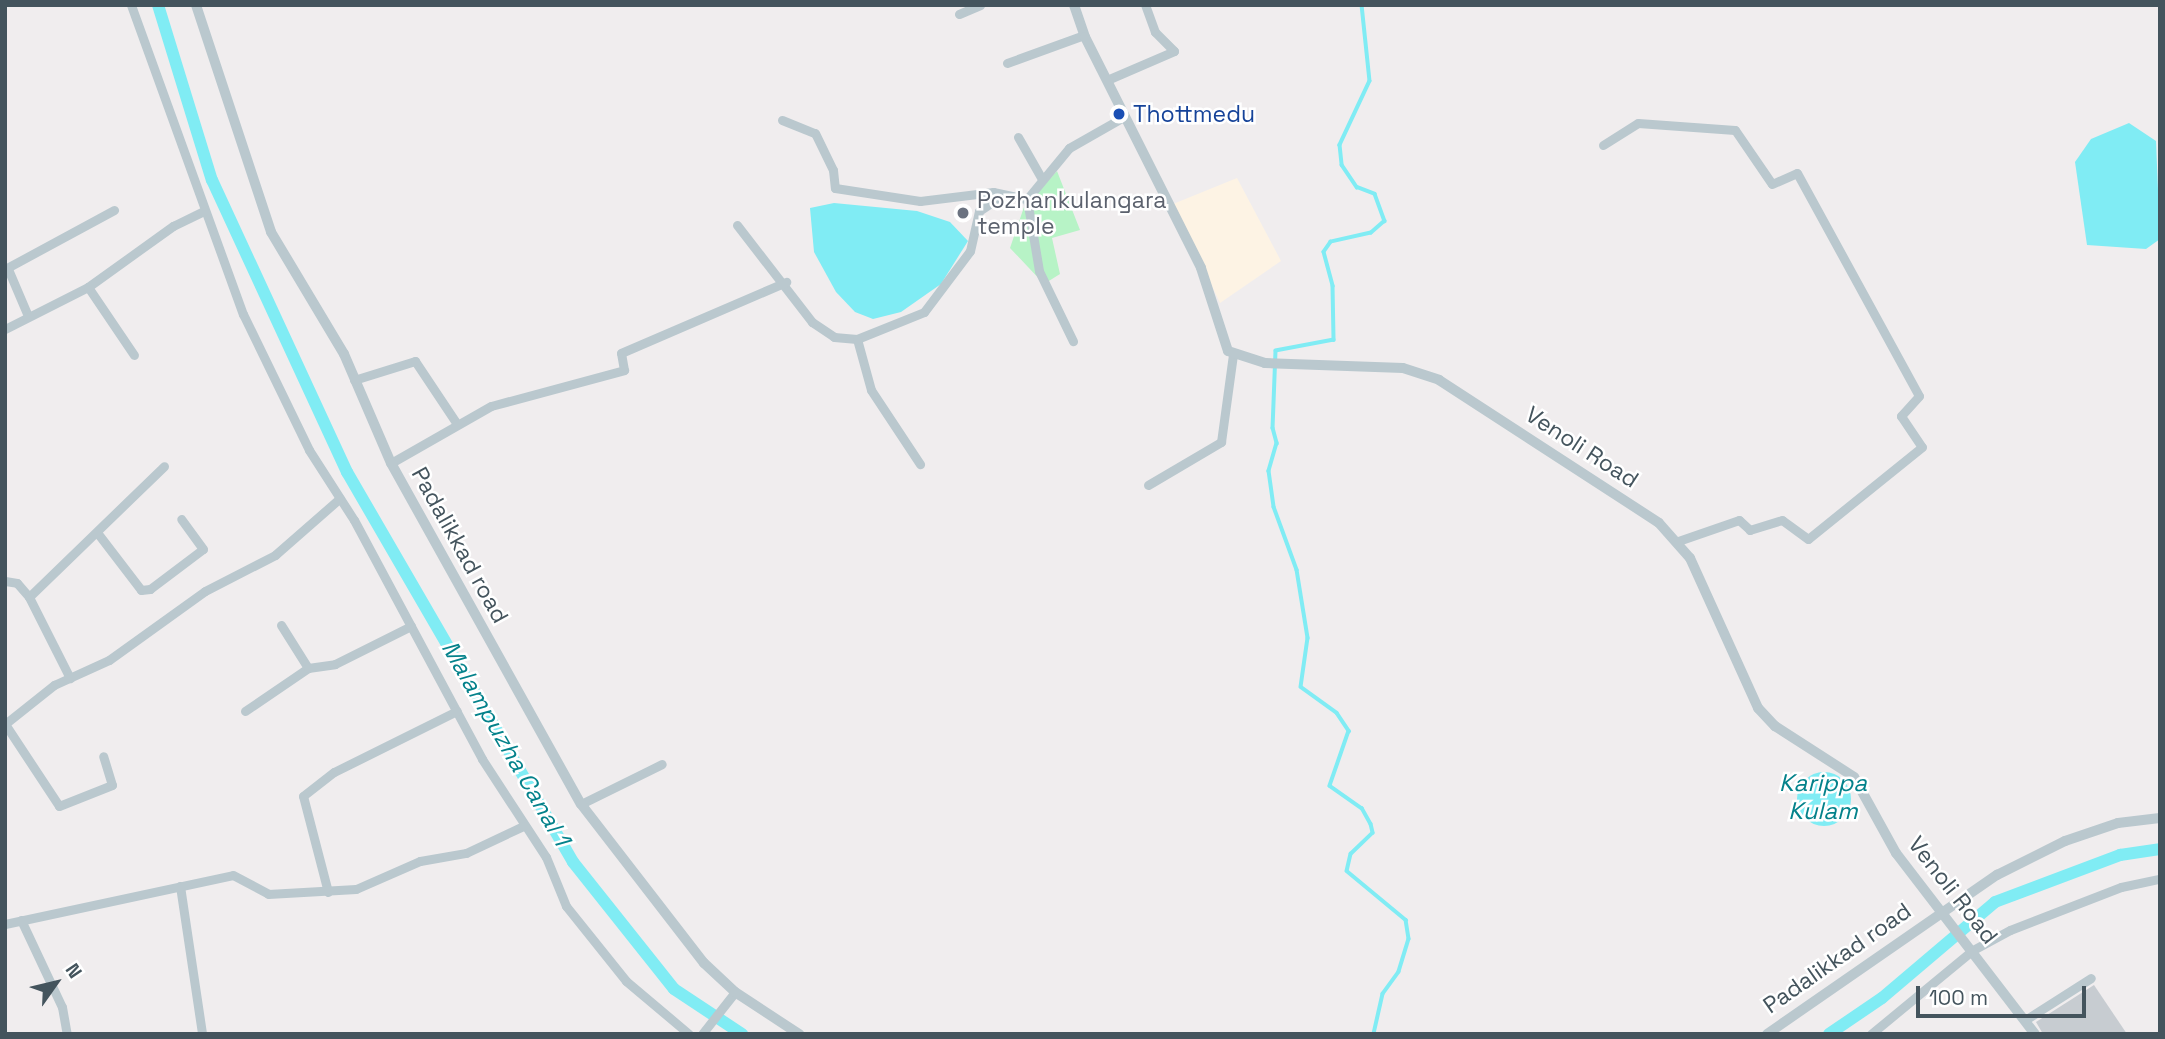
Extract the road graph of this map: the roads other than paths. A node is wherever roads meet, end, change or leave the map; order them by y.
1 (131, 5) edge
2 (197, 5) edge
3 (979, 5) edge
4 (1074, 5) edge
5 (1145, 5) edge
6 (959, 14) dead end
7 (1084, 35) junction
8 (1006, 63) dead end
9 (1107, 80) junction
10 (1125, 116) junction
11 (782, 120) dead end
12 (1018, 137) dead end
13 (1603, 145) dead end
14 (1042, 179) junction
15 (975, 195) junction
16 (1002, 196) junction
17 (1027, 199) junction
18 (114, 210) dead end
19 (204, 211) junction
20 (979, 211) junction
21 (737, 225) dead end
22 (6, 269) edge
23 (786, 282) junction
24 (88, 287) junction
25 (28, 316) junction
26 (5, 329) edge
27 (857, 339) junction
28 (1073, 341) dead end
29 (1233, 354) junction
30 (134, 355) dead end
31 (354, 380) junction
32 (457, 424) junction
33 (391, 463) junction
34 (920, 464) dead end
35 (164, 466) dead end
36 (1147, 485) dead end
37 (340, 498) junction
38 (181, 519) dead end
39 (99, 535) junction
40 (1678, 541) junction
41 (5, 582) edge
42 (29, 597) junction
43 (281, 625) dead end
44 (411, 626) junction
45 (308, 668) junction
46 (70, 678) junction
47 (245, 711) dead end
48 (457, 711) junction
49 (5, 724) edge
50 (103, 756) dead end
51 (662, 764) dead end
52 (581, 804) junction
53 (2160, 818) edge
54 (523, 826) junction
55 (2160, 879) edge
56 (180, 886) junction
57 (328, 892) junction
58 (1945, 911) junction
59 (21, 920) junction
60 (5, 925) edge
61 (1973, 949) junction
62 (2091, 978) dead end
63 (736, 992) junction
64 (2025, 1020) junction
65 (67, 1034) edge
66 (202, 1034) edge
67 (689, 1034) edge
68 (702, 1034) edge
69 (799, 1034) edge
70 (1767, 1034) edge
71 (1871, 1034) edge
72 (2035, 1034) edge

1 - 19 street
2 - 31 street, Padalikkad road
3 - 6 street
4 - 7 street
5 - 9 street
7 - 8 street
7 - 9 street
9 - 10 street
10 - 14 street
10 - 29 street
11 - 15 street
12 - 14 street
13 - 40 street
14 - 17 street
15 - 16 street
15 - 20 street
16 - 17 street
16 - 20 street
17 - 28 street
18 - 22 street
19 - 24 street
19 - 37 street
20 - 27 street
21 - 23 street
22 - 25 street
23 - 27 street
23 - 32 street
24 - 25 street
24 - 30 street
25 - 26 street
27 - 34 street
29 - 36 street
29 - 40 street, Venoli Road
31 - 32 street
31 - 33 street, Padalikkad road
32 - 33 street
33 - 52 street, Padalikkad road
35 - 39 street
37 - 44 street
37 - 46 street
38 - 39 street
39 - 42 street
40 - 58 street, Venoli Road
41 - 42 street
42 - 46 street
43 - 45 street
44 - 45 street
44 - 48 street
45 - 47 street
46 - 49 street
48 - 54 street
48 - 57 street
49 - 50 street
51 - 52 street
52 - 63 street, Padalikkad road
53 - 58 street, Padalikkad road
54 - 57 street
54 - 67 street
55 - 61 street
56 - 57 street
56 - 59 street
56 - 66 street
58 - 61 street, Venoli Road
58 - 70 street, Padalikkad road
59 - 60 street
59 - 65 street
61 - 64 street, Venoli Road
61 - 71 street
62 - 64 street
63 - 68 street
63 - 69 street, Padalikkad road
64 - 72 street, Venoli Road

